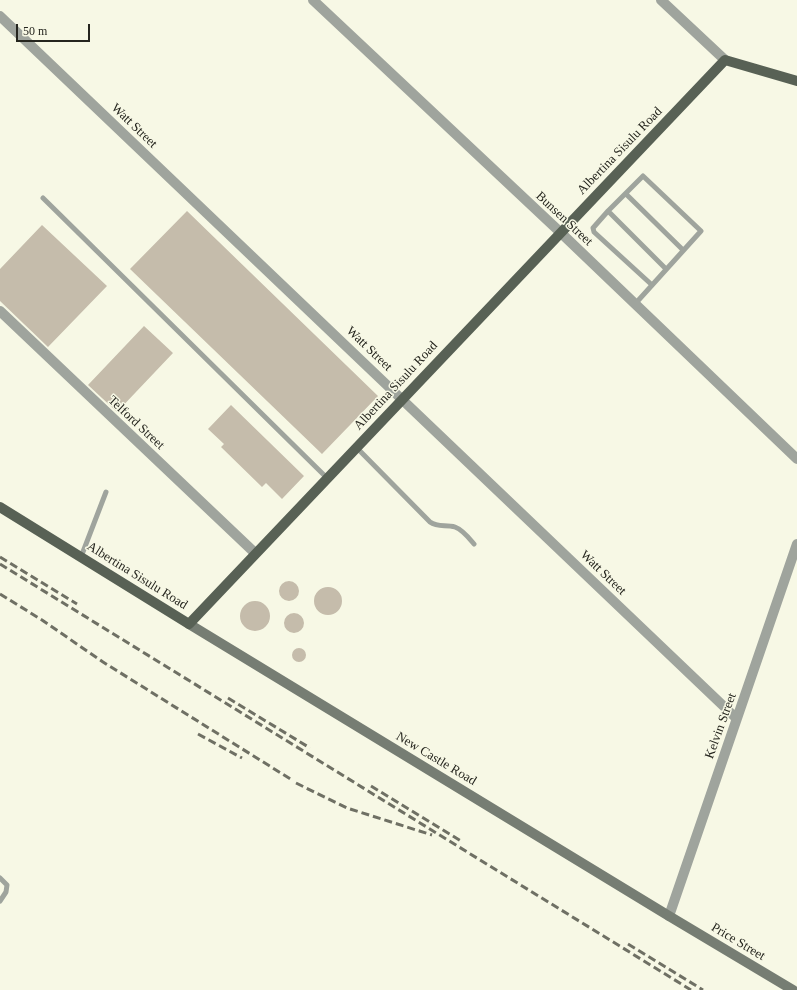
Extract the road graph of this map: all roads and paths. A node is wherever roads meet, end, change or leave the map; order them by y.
1 (313, 0) edge
2 (661, 0) edge
3 (0, 16) edge
4 (725, 60) junction
5 (797, 81) edge
6 (626, 194) junction
7 (43, 198) dead end
8 (608, 211) junction
9 (560, 232) junction
10 (683, 250) junction
11 (666, 269) junction
12 (652, 285) junction
13 (634, 304) junction
14 (0, 311) edge
15 (402, 399) junction
16 (356, 447) junction
17 (797, 459) edge
18 (327, 478) junction
19 (106, 492) dead end
20 (0, 507) edge
21 (474, 544) dead end
22 (797, 544) edge
23 (255, 553) junction
24 (81, 557) junction
25 (189, 624) junction
26 (736, 718) junction
27 (0, 878) edge
28 (0, 901) edge
29 (669, 916) junction
30 (794, 990) edge

1 - 9 street, Bunsen Street
2 - 4 street
3 - 15 street, Watt Street
4 - 5 main road
4 - 9 main road, Albertina Sisulu Road
6 - 8 lane
6 - 10 lane
6 - 10 lane
7 - 18 lane
8 - 11 lane
8 - 12 lane
9 - 13 street, Bunsen Street
9 - 15 main road, Albertina Sisulu Road
10 - 11 lane
11 - 12 lane
12 - 13 lane
13 - 17 street, Bunsen Street
14 - 23 street, Telford Street
15 - 16 main road, Albertina Sisulu Road
15 - 26 street, Watt Street
16 - 18 main road, Albertina Sisulu Road
16 - 21 lane
18 - 23 main road, Albertina Sisulu Road
19 - 24 lane
20 - 24 main road, Albertina Sisulu Road
22 - 26 street, Kelvin Street
23 - 25 main road, Albertina Sisulu Road
24 - 25 main road, Albertina Sisulu Road
25 - 29 street, New Castle Road
26 - 29 street, Kelvin Street
27 - 28 lane
29 - 30 street, Price Street

